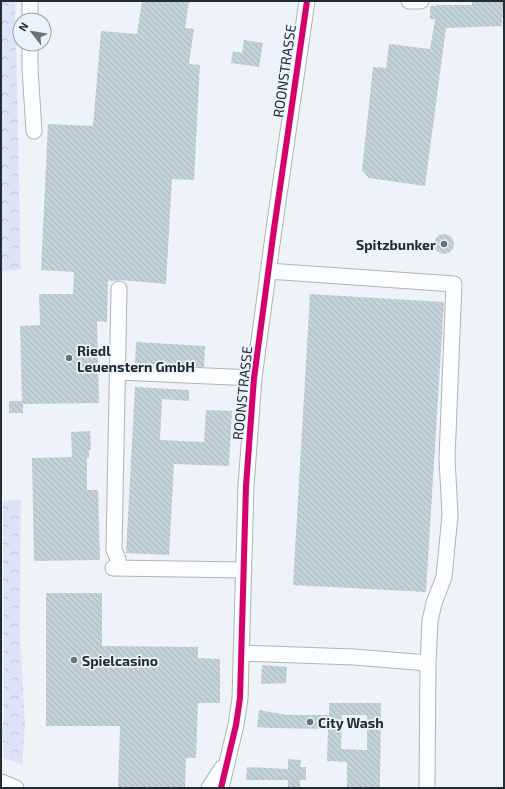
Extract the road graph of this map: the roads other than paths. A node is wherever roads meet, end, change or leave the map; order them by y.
1 (30, 1) edge
2 (307, 1) edge
3 (409, 1) edge
4 (421, 1) edge
5 (30, 12) edge
6 (30, 52) edge
7 (34, 131) dead end
8 (268, 271) junction
9 (120, 289) dead end
10 (118, 372) junction
11 (254, 378) junction
12 (244, 570) junction
13 (241, 653) junction
14 (428, 663) junction
15 (228, 761) junction
16 (1, 782) edge
17 (16, 788) edge
18 (209, 788) edge
19 (221, 788) edge
20 (427, 788) edge

1 - 5 street
2 - 8 street, ROONSTRASSE
3 - 4 street
6 - 7 street
8 - 11 street, ROONSTRASSE
8 - 14 street
9 - 10 street
10 - 11 street
10 - 12 street
11 - 12 street, ROONSTRASSE
12 - 13 street, ROONSTRASSE
13 - 14 street
13 - 15 street, ROONSTRASSE
14 - 20 street
15 - 18 street
15 - 19 street, ROONSTRASSE
16 - 17 street

